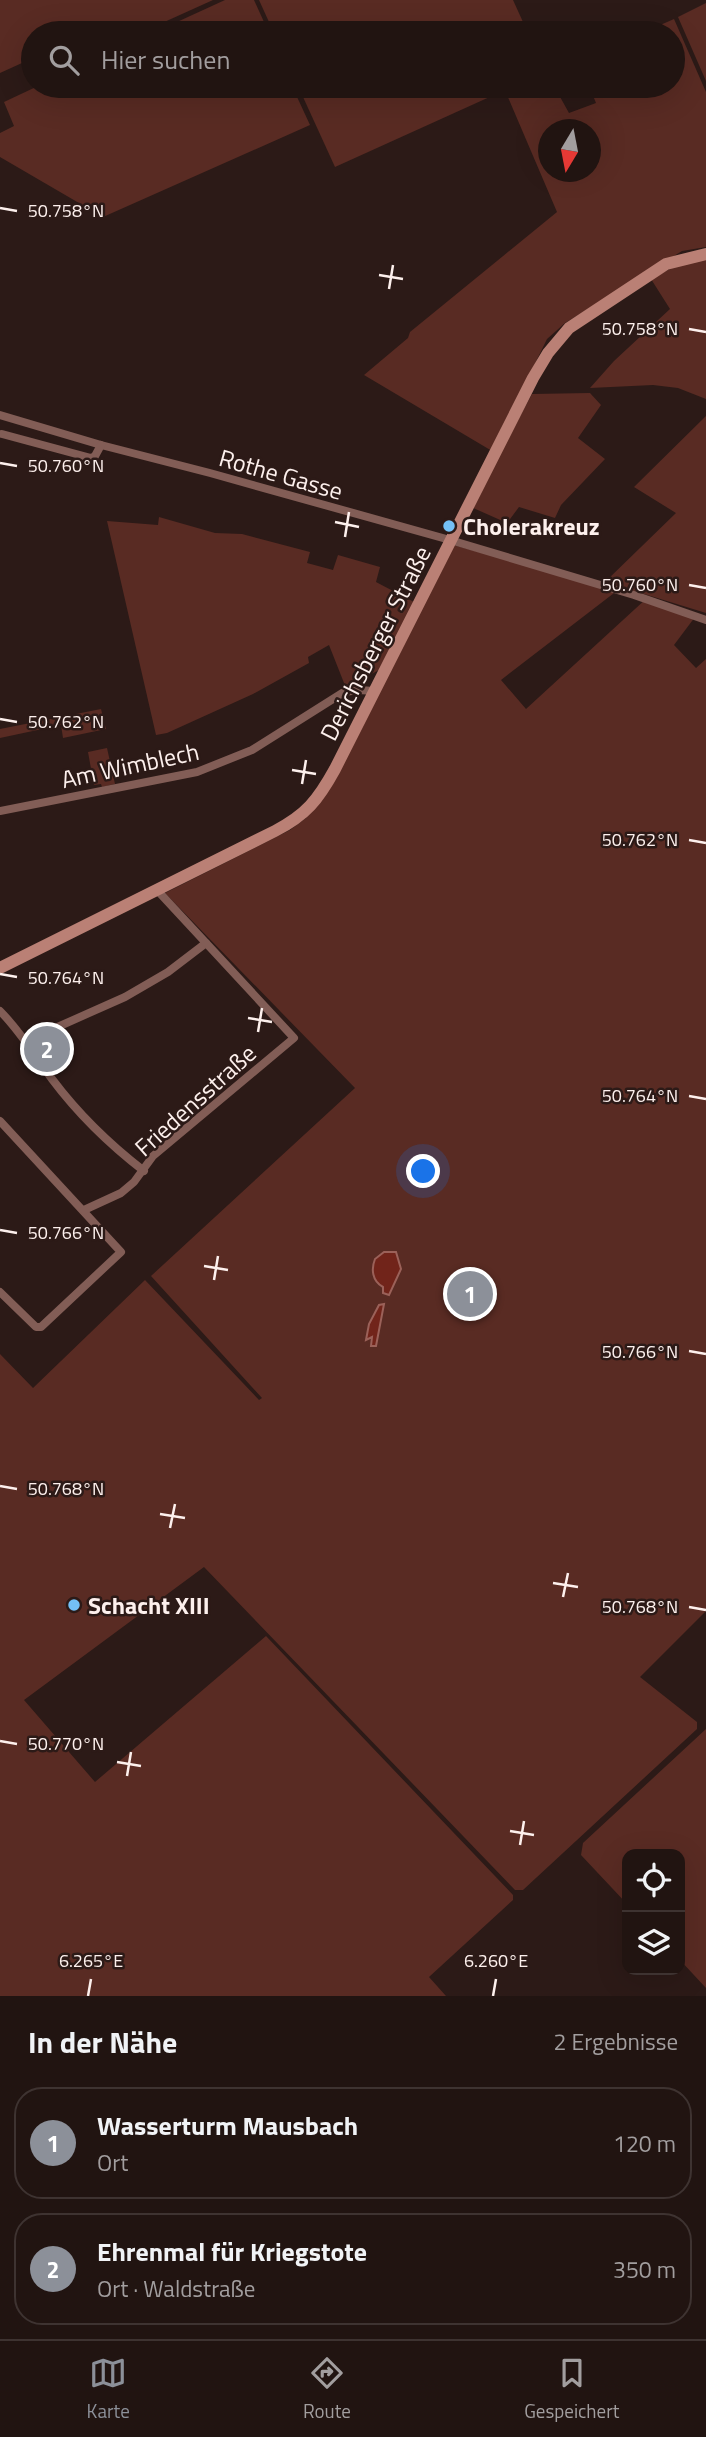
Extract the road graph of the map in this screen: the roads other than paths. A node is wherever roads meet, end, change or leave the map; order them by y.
1 (706, 254) edge
2 (0, 415) edge
3 (2, 434) dead end
4 (100, 445) junction
5 (450, 540) junction
6 (706, 620) edge
7 (374, 691) junction
8 (0, 811) edge
9 (156, 888) junction
10 (206, 943) junction
11 (0, 968) edge
12 (0, 1011) edge
13 (30, 1046) junction
14 (3, 1124) edge
15 (0, 1136) edge
16 (144, 1171) junction
17 (84, 1210) junction
18 (0, 1292) edge

1 - 5 street, Derichsberger Straße
2 - 4 street, Rothe Gasse
3 - 4 street
4 - 5 street, Rothe Gasse
5 - 6 street, Rothe Gasse
5 - 7 street, Derichsberger Straße
7 - 8 street, Am Wimblech
7 - 9 street, Derichsberger Straße
9 - 10 street
9 - 11 street, Derichsberger Straße
10 - 13 street
10 - 16 street, Friedensstraße
12 - 13 street
13 - 16 street
14 - 15 street
14 - 17 street
16 - 17 street, Friedensstraße
17 - 18 street

